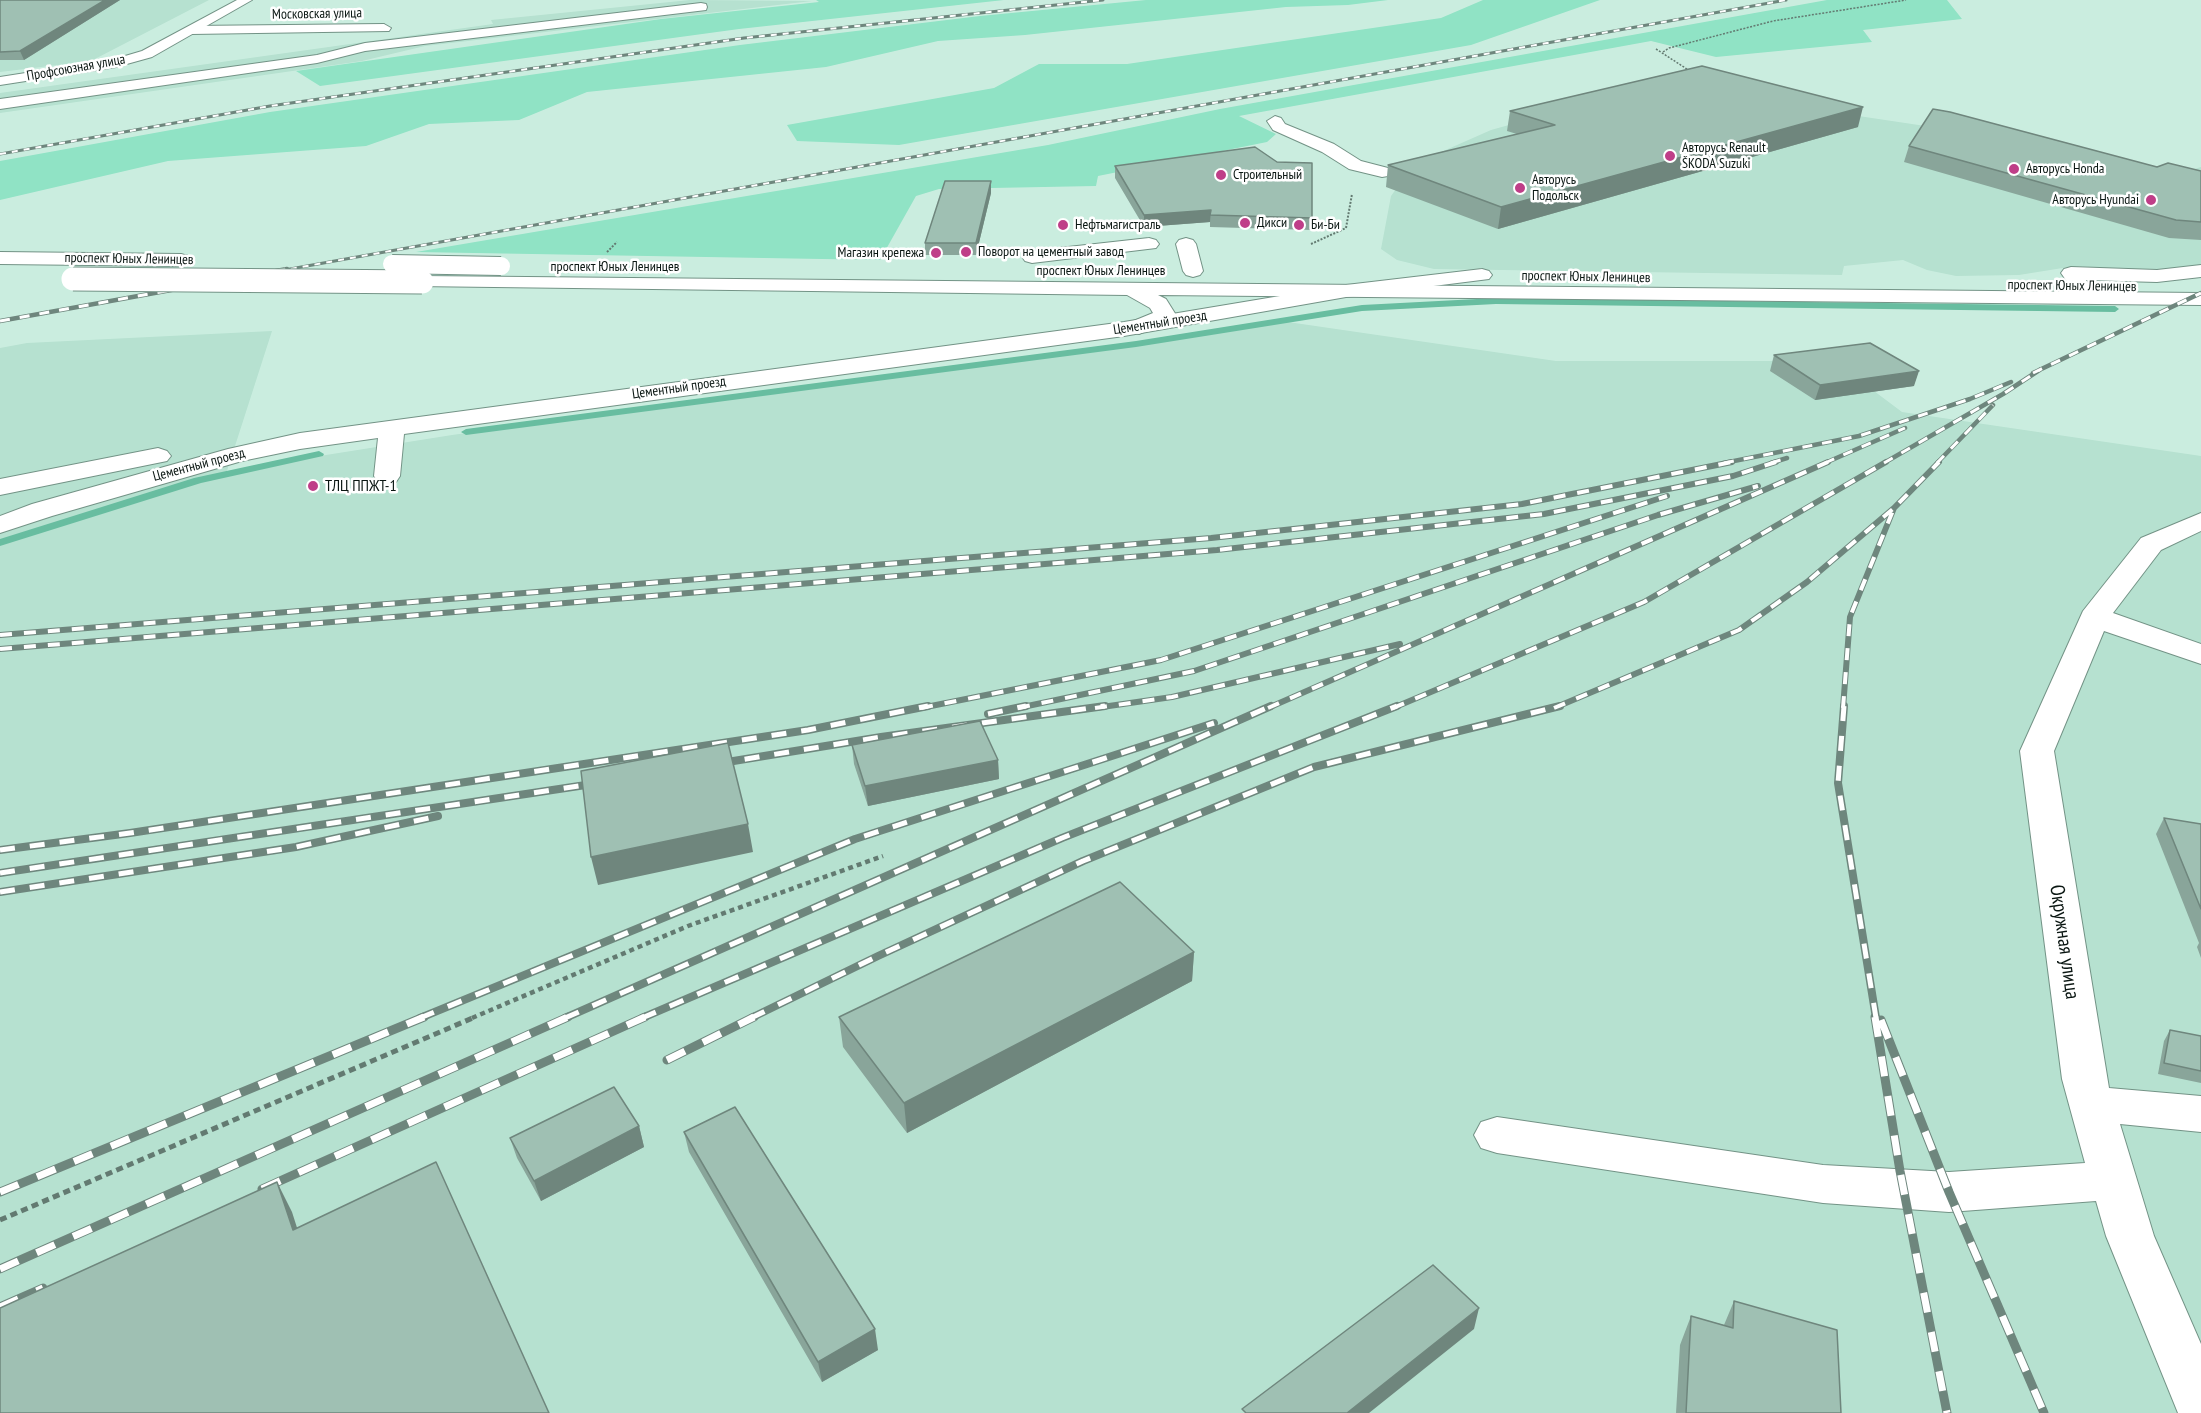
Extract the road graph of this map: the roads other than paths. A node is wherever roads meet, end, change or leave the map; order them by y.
1 (246, 0) edge
2 (701, 8) dead end
3 (400, 27) dead end
4 (190, 30) junction
5 (0, 81) edge
6 (0, 104) edge
7 (1275, 121) dead end
8 (1302, 138) junction
9 (1280, 144) dead end
10 (1384, 163) dead end
11 (1149, 244) dead end
12 (1186, 244) dead end
13 (1032, 257) dead end
14 (0, 258) edge
15 (205, 260) dead end
16 (229, 261) dead end
17 (2201, 271) edge
18 (1193, 272) junction
19 (62, 279) dead end
20 (1349, 282) junction
21 (2080, 286) junction
22 (2201, 287) edge
23 (1130, 288) junction
24 (2201, 298) edge
25 (1139, 327) junction
26 (392, 427) junction
27 (237, 454) junction
28 (387, 476) dead end
29 (0, 487) edge
30 (2201, 521) edge
31 (0, 525) edge
32 (2094, 617) junction
33 (2201, 655) edge
34 (2091, 1104) junction
35 (2201, 1114) edge
36 (1497, 1135) dead end
37 (2114, 1180) junction
38 (2201, 1405) edge

1 - 4 main road, Профсоюзная улица
2 - 6 main road
3 - 4 main road, Московская улица
4 - 5 main road, Профсоюзная улица
7 - 8 main road
8 - 9 main road
8 - 10 main road
11 - 13 main road
12 - 18 main road
14 - 15 main road, проспект Юных Ленинцев
16 - 18 main road, проспект Юных Ленинцев, bridge
17 - 21 main road
18 - 20 main road, проспект Юных Ленинцев
19 - 23 main road, проспект Юных Ленинцев, bridge
20 - 21 main road, проспект Юных Ленинцев
20 - 23 main road, проспект Юных Ленинцев
20 - 24 main road, проспект Юных Ленинцев
20 - 25 main road, Цементный проезд
21 - 22 main road, проспект Юных Ленинцев
23 - 25 main road
25 - 26 main road, Цементный проезд
26 - 27 main road, Цементный проезд
26 - 28 main road
27 - 29 main road
27 - 31 main road, Цементный проезд
30 - 32 main road, Окружная улица
32 - 33 main road
32 - 34 main road, Окружная улица
34 - 35 main road
34 - 37 main road, Окружная улица
36 - 37 main road
37 - 38 main road, Окружная улица

